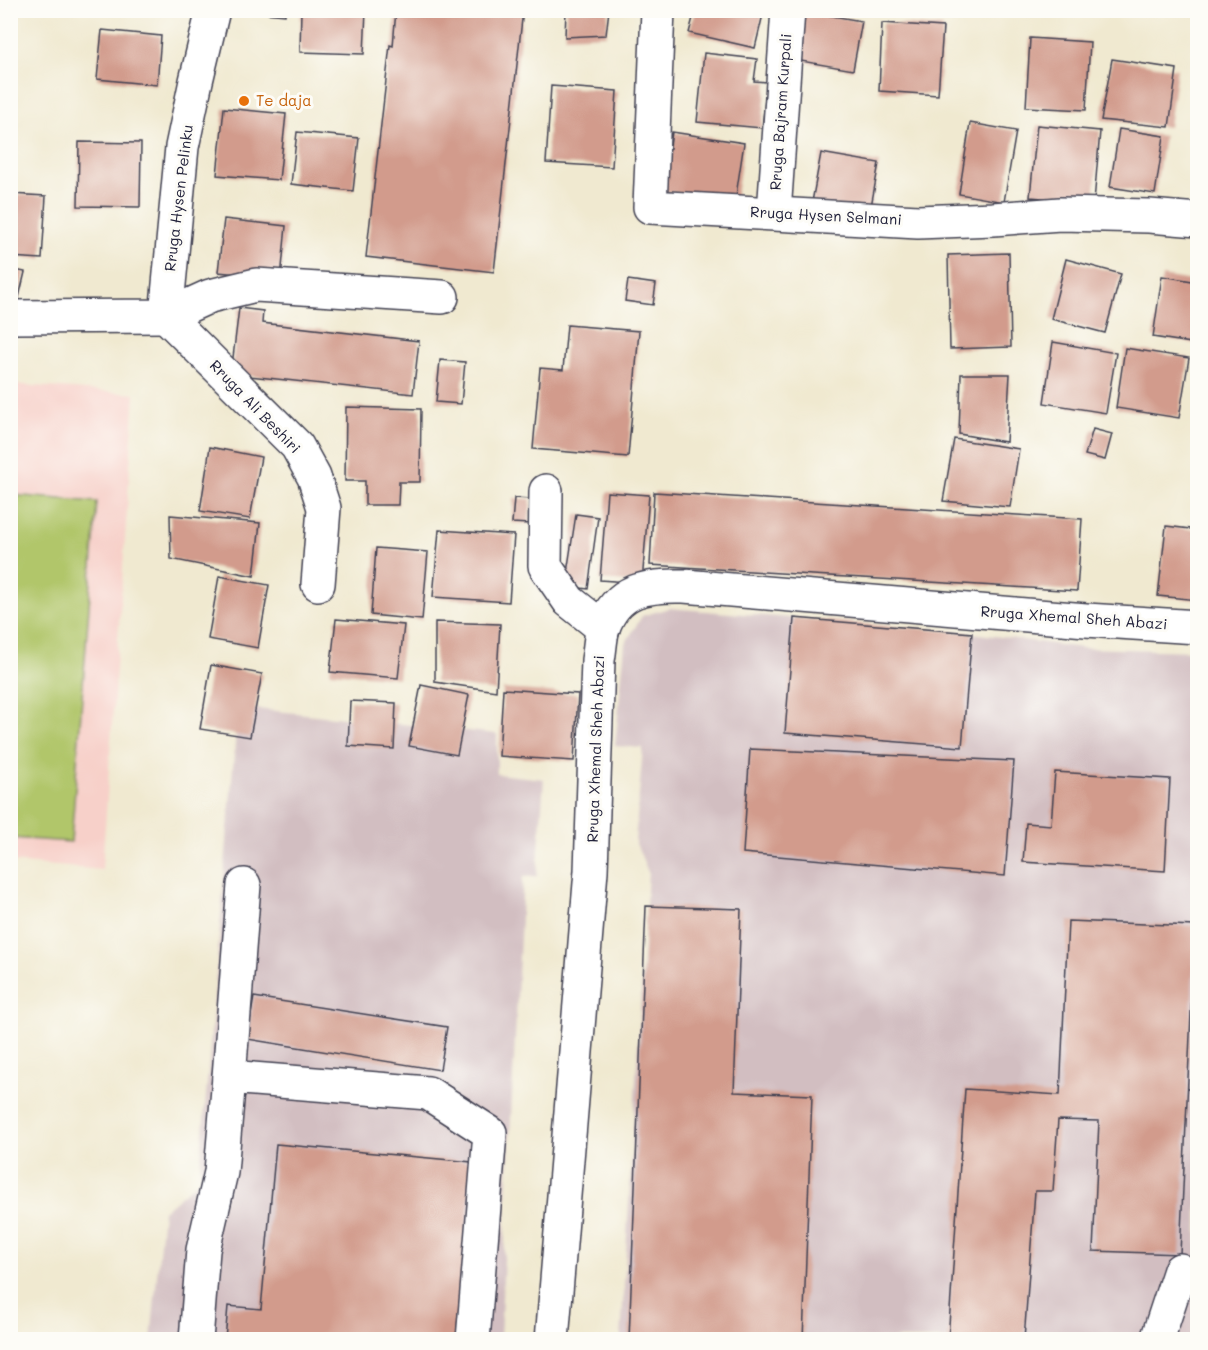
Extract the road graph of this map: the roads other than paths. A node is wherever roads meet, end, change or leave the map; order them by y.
1 (213, 10) edge
2 (658, 10) edge
3 (788, 10) edge
4 (774, 213) junction
5 (1197, 220) edge
6 (442, 297) dead end
7 (166, 316) junction
8 (10, 317) edge
9 (546, 490) dead end
10 (318, 584) dead end
11 (1197, 627) edge
12 (603, 628) junction
13 (244, 885) dead end
14 (229, 1077) junction
15 (1180, 1270) dead end
16 (196, 1340) edge
17 (473, 1340) edge
18 (552, 1340) edge
19 (1157, 1340) edge

1 - 7 street, Rruga Hysen Pelinku
2 - 4 street, Rruga Hysen Selmani
3 - 4 street, Rruga Bajram Kurpali
4 - 5 street, Rruga Hysen Selmani
6 - 7 street
7 - 8 street
7 - 10 street, Rruga Ali Beshiri
9 - 12 street
11 - 12 street, Rruga Xhemal Sheh Abazi
12 - 18 street, Rruga Xhemal Sheh Abazi
13 - 14 street
14 - 16 street
14 - 17 street
15 - 19 street

